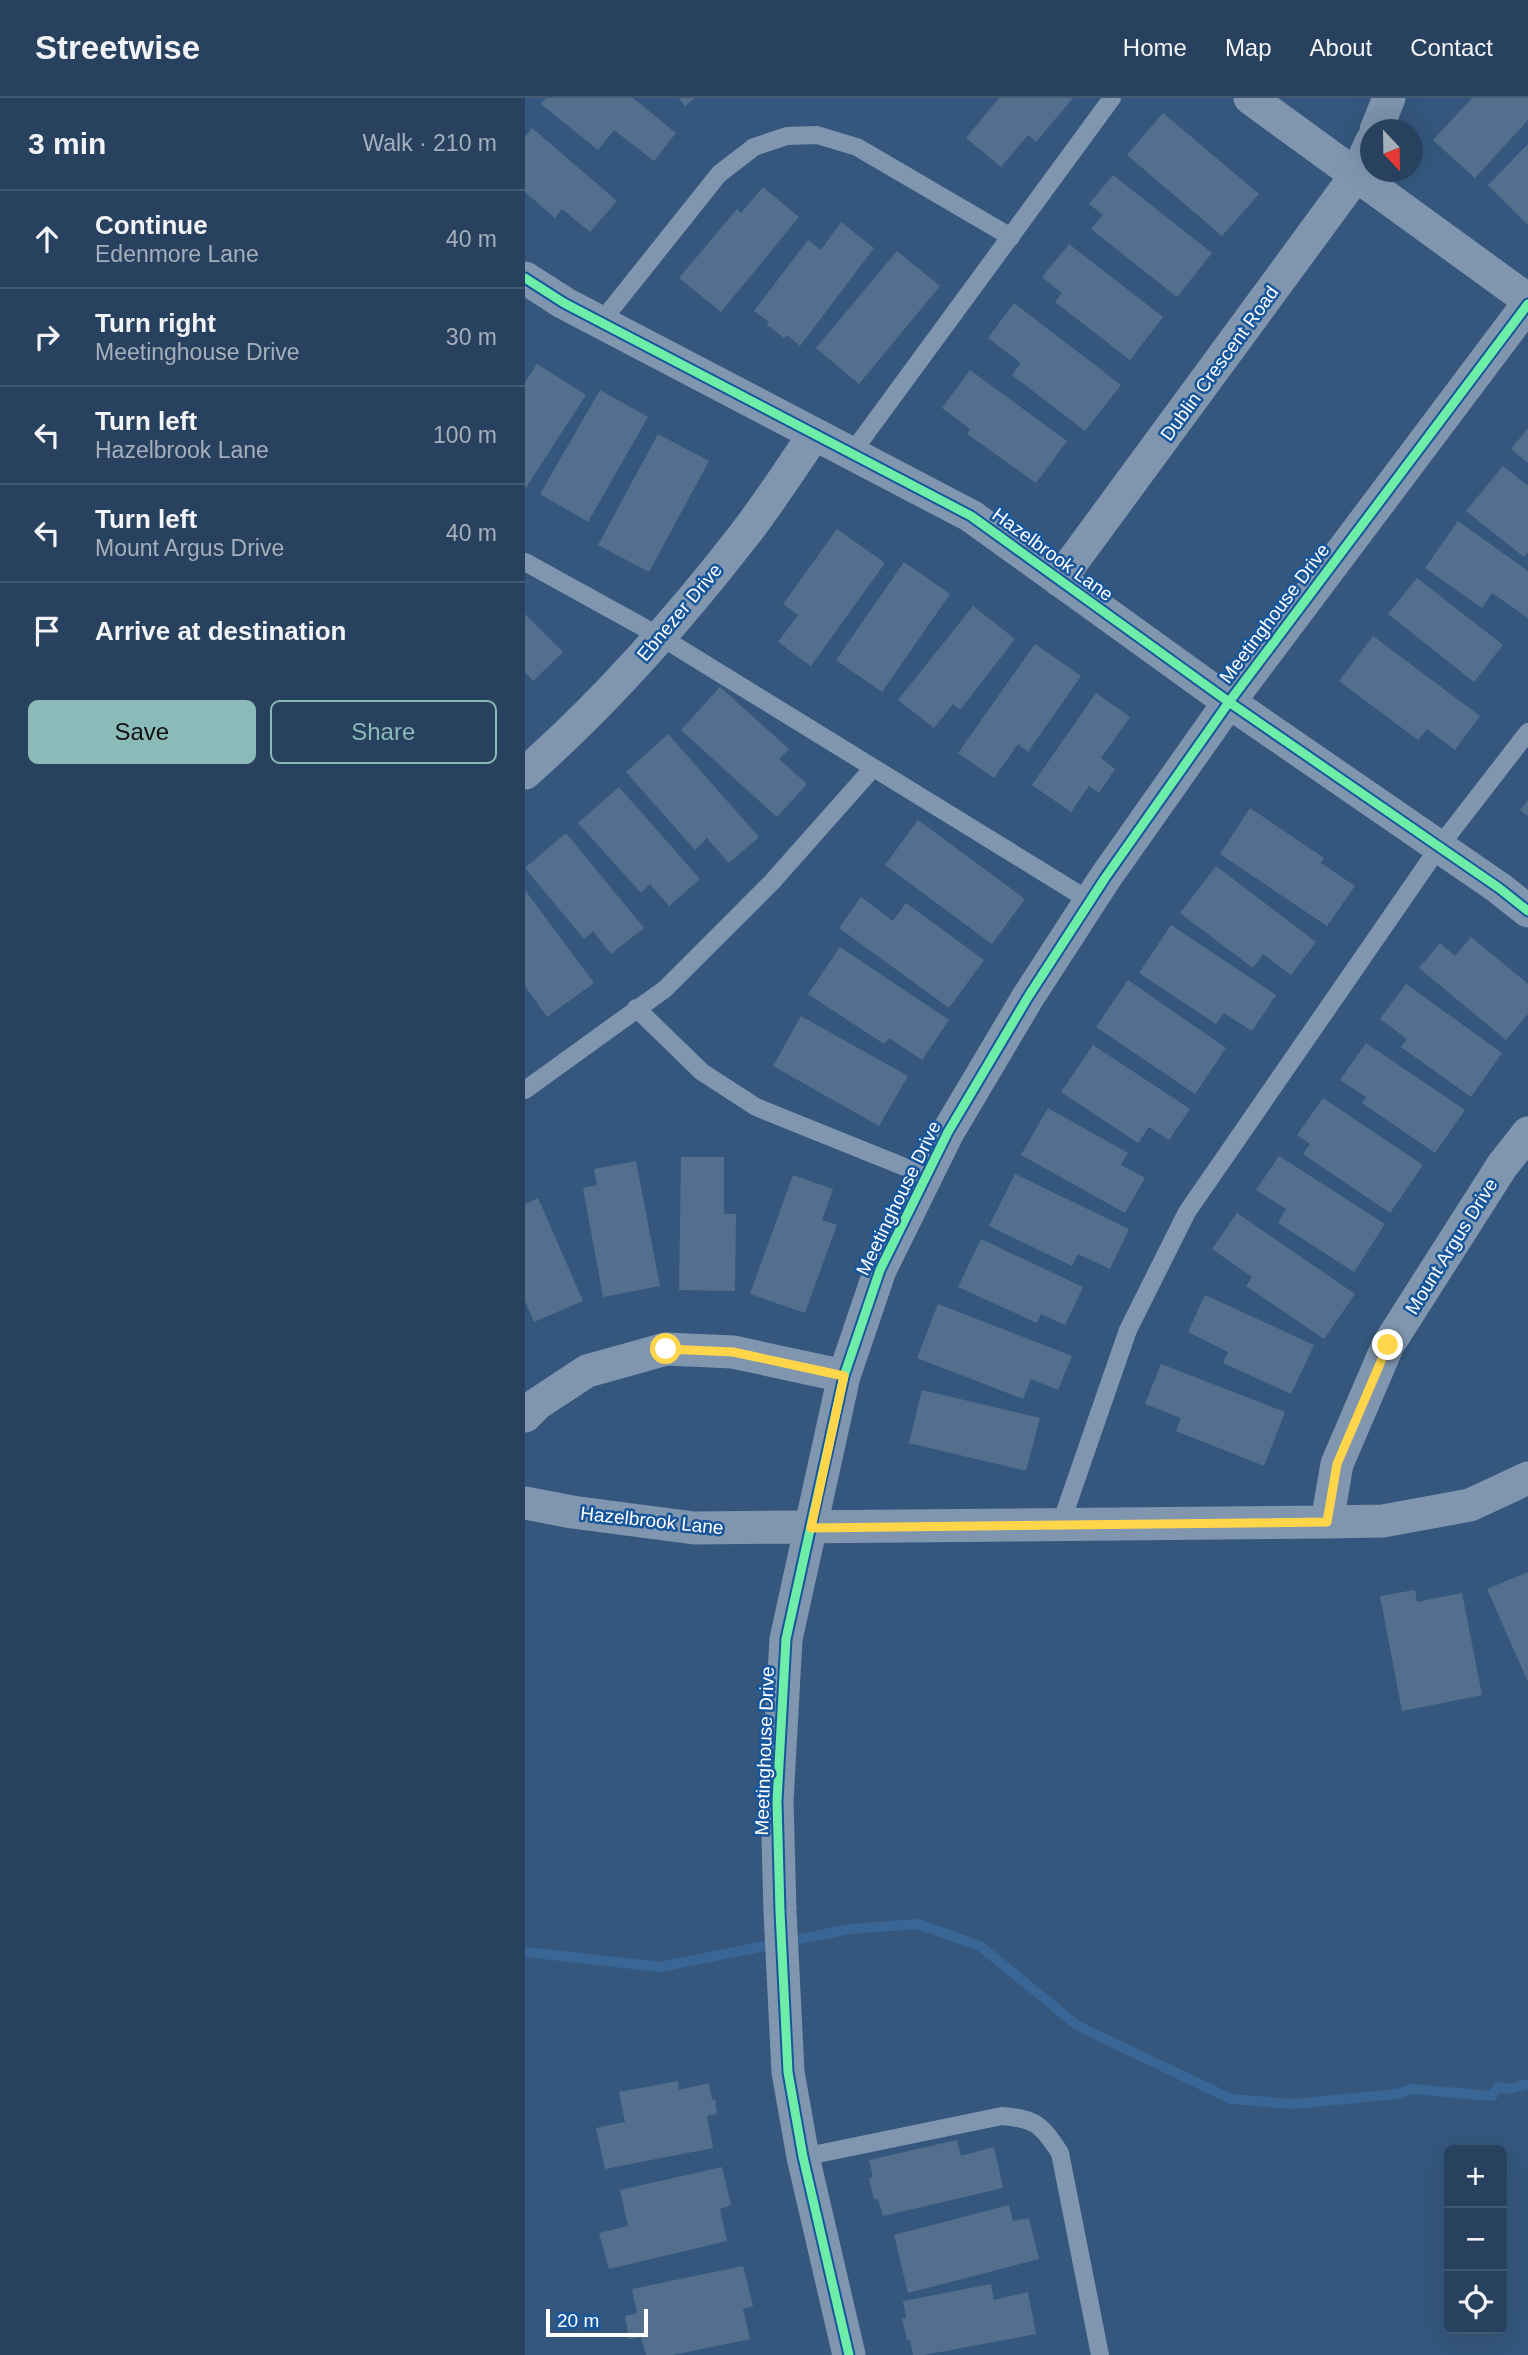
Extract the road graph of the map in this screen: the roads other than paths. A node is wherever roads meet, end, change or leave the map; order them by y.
1 (1112, 98) edge
2 (1250, 98) edge
3 (1389, 98) edge
4 (1380, 119) edge
5 (1360, 167) edge
6 (1357, 174) junction
7 (1011, 237) junction
8 (525, 278) edge
9 (1528, 302) edge
10 (601, 322) junction
11 (814, 435) junction
12 (851, 454) junction
13 (525, 562) edge
14 (1059, 580) junction
15 (661, 637) junction
16 (1229, 702) junction
17 (1528, 732) edge
18 (873, 768) junction
19 (525, 773) edge
20 (1439, 847) junction
21 (1090, 901) junction
22 (1528, 911) edge
23 (636, 1008) junction
24 (525, 1090) edge
25 (1528, 1133) edge
26 (927, 1176) junction
27 (844, 1376) junction
28 (525, 1416) edge
29 (1528, 1478) edge
30 (525, 1503) edge
31 (1327, 1522) junction
32 (1060, 1526) junction
33 (811, 1528) junction
34 (803, 2157) junction
35 (849, 2355) edge
36 (1100, 2355) edge

1 - 7 lane
2 - 6 street
3 - 4 street
5 - 6 street, Dublin Crescent Road
6 - 9 street
6 - 14 street, Dublin Crescent Road
7 - 10 lane
7 - 12 lane
8 - 10 street, Hazelbrook Lane
9 - 16 street, Meetinghouse Drive
10 - 11 street, Hazelbrook Lane
11 - 12 street, Hazelbrook Lane
11 - 15 street, Ebnezer Drive
12 - 14 street, Hazelbrook Lane
13 - 15 lane
14 - 16 street, Hazelbrook Lane
15 - 18 lane
15 - 19 street, Ebnezer Drive
16 - 20 street, Hazelbrook Lane
16 - 21 street, Meetinghouse Drive
17 - 20 lane
18 - 21 lane
18 - 23 lane
20 - 22 street, Hazelbrook Lane
20 - 32 lane
21 - 26 street, Meetinghouse Drive
23 - 24 lane
23 - 26 lane
25 - 31 street, Mount Argus Drive
26 - 27 street, Meetinghouse Drive
27 - 28 street
27 - 33 street, Meetinghouse Drive
29 - 31 street, Hazelbrook Lane
30 - 33 street, Hazelbrook Lane
31 - 32 street, Hazelbrook Lane
32 - 33 street, Hazelbrook Lane
33 - 34 street, Meetinghouse Drive
34 - 35 street, Meetinghouse Drive
34 - 36 lane

